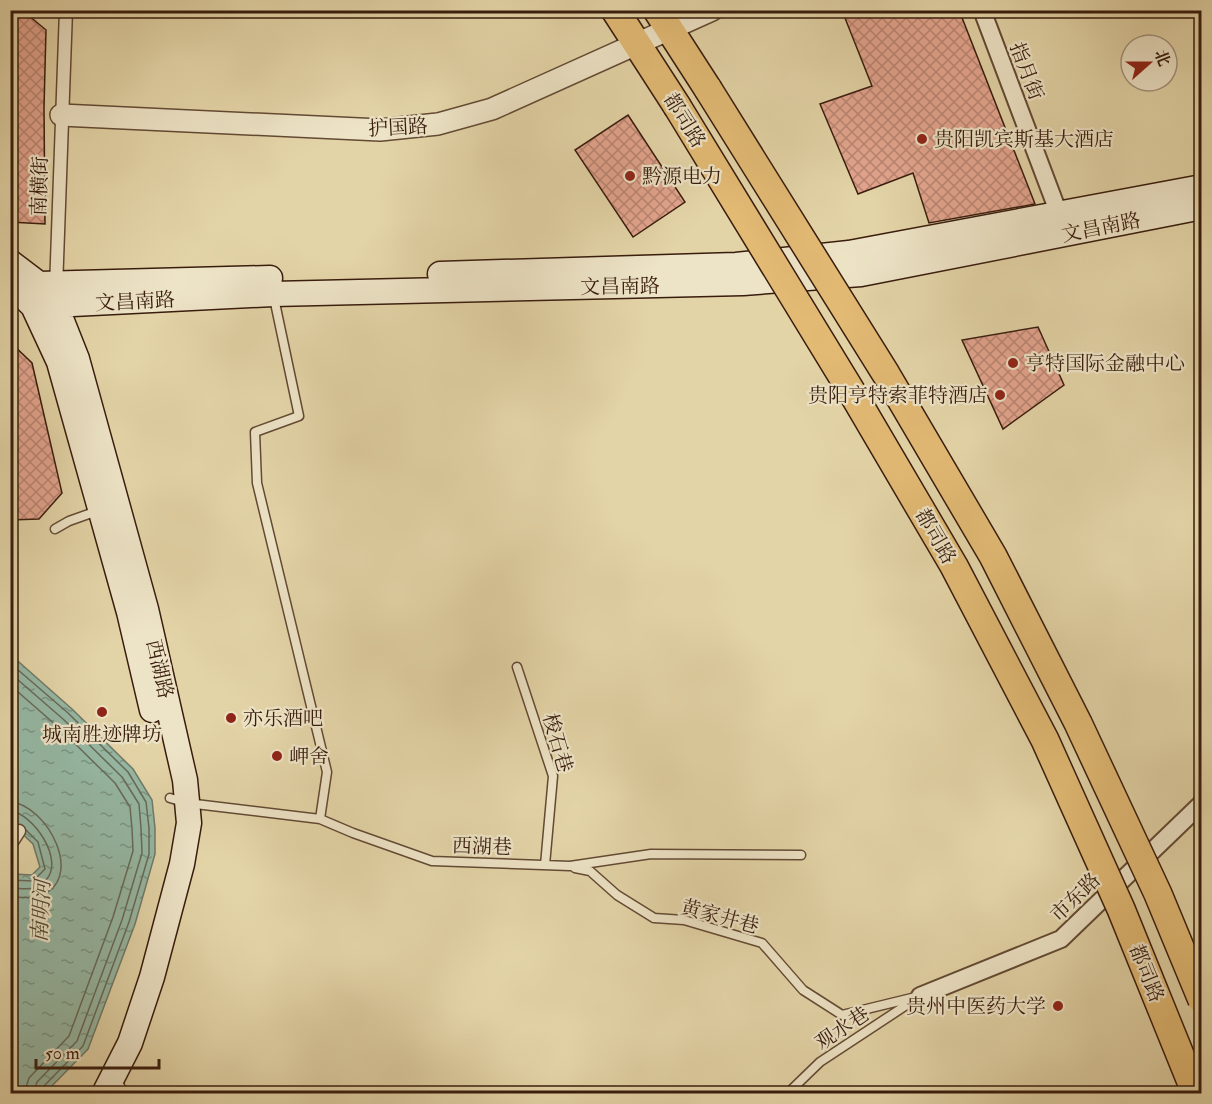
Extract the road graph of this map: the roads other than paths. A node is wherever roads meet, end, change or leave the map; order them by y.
1 (66, 10) edge
2 (615, 10) edge
3 (712, 10) edge
4 (982, 10) edge
5 (663, 20) edge
6 (637, 44) junction
7 (62, 114) junction
8 (1202, 187) edge
9 (1202, 207) edge
10 (1059, 214) junction
11 (10, 262) edge
12 (10, 284) edge
13 (273, 294) junction
14 (46, 295) junction
15 (100, 510) junction
16 (55, 529) dead end
17 (517, 667) dead end
18 (179, 800) junction
19 (1202, 803) edge
20 (320, 819) junction
21 (19, 831) dead end
22 (10, 845) edge
23 (801, 855) dead end
24 (545, 865) junction
25 (570, 866) junction
26 (920, 996) junction
27 (1202, 1000) edge
28 (114, 1088) edge
29 (86, 1094) edge
30 (787, 1094) edge
31 (1196, 1094) edge

1 - 7 street, 南横街
2 - 6 main road, 都司路
3 - 5 street, 护国路
4 - 10 street, 指月街
5 - 6 street, 护国路
5 - 27 main road, 都司路, bridge
6 - 7 street, 护国路
6 - 31 main road, 都司路, bridge
7 - 14 street, 南横街
8 - 10 main road, 文昌南路
9 - 13 main road, 文昌南路
10 - 14 main road, 文昌南路
11 - 14 main road, 西湖路
12 - 14 main road, 西湖路
13 - 14 main road, 文昌南路
13 - 20 lane
14 - 15 main road, 西湖路
14 - 18 main road, 西湖路
15 - 16 lane
15 - 18 main road, 西湖路
17 - 24 lane, 梭石巷
18 - 20 lane, 西湖巷
18 - 28 main road, 西湖路
18 - 29 main road, 西湖路
19 - 26 street, 市东路
20 - 24 lane, 西湖巷
21 - 22 street
23 - 25 lane, 西湖巷
24 - 25 lane, 西湖巷
25 - 26 lane, 黄家井巷
26 - 30 lane, 观水巷

